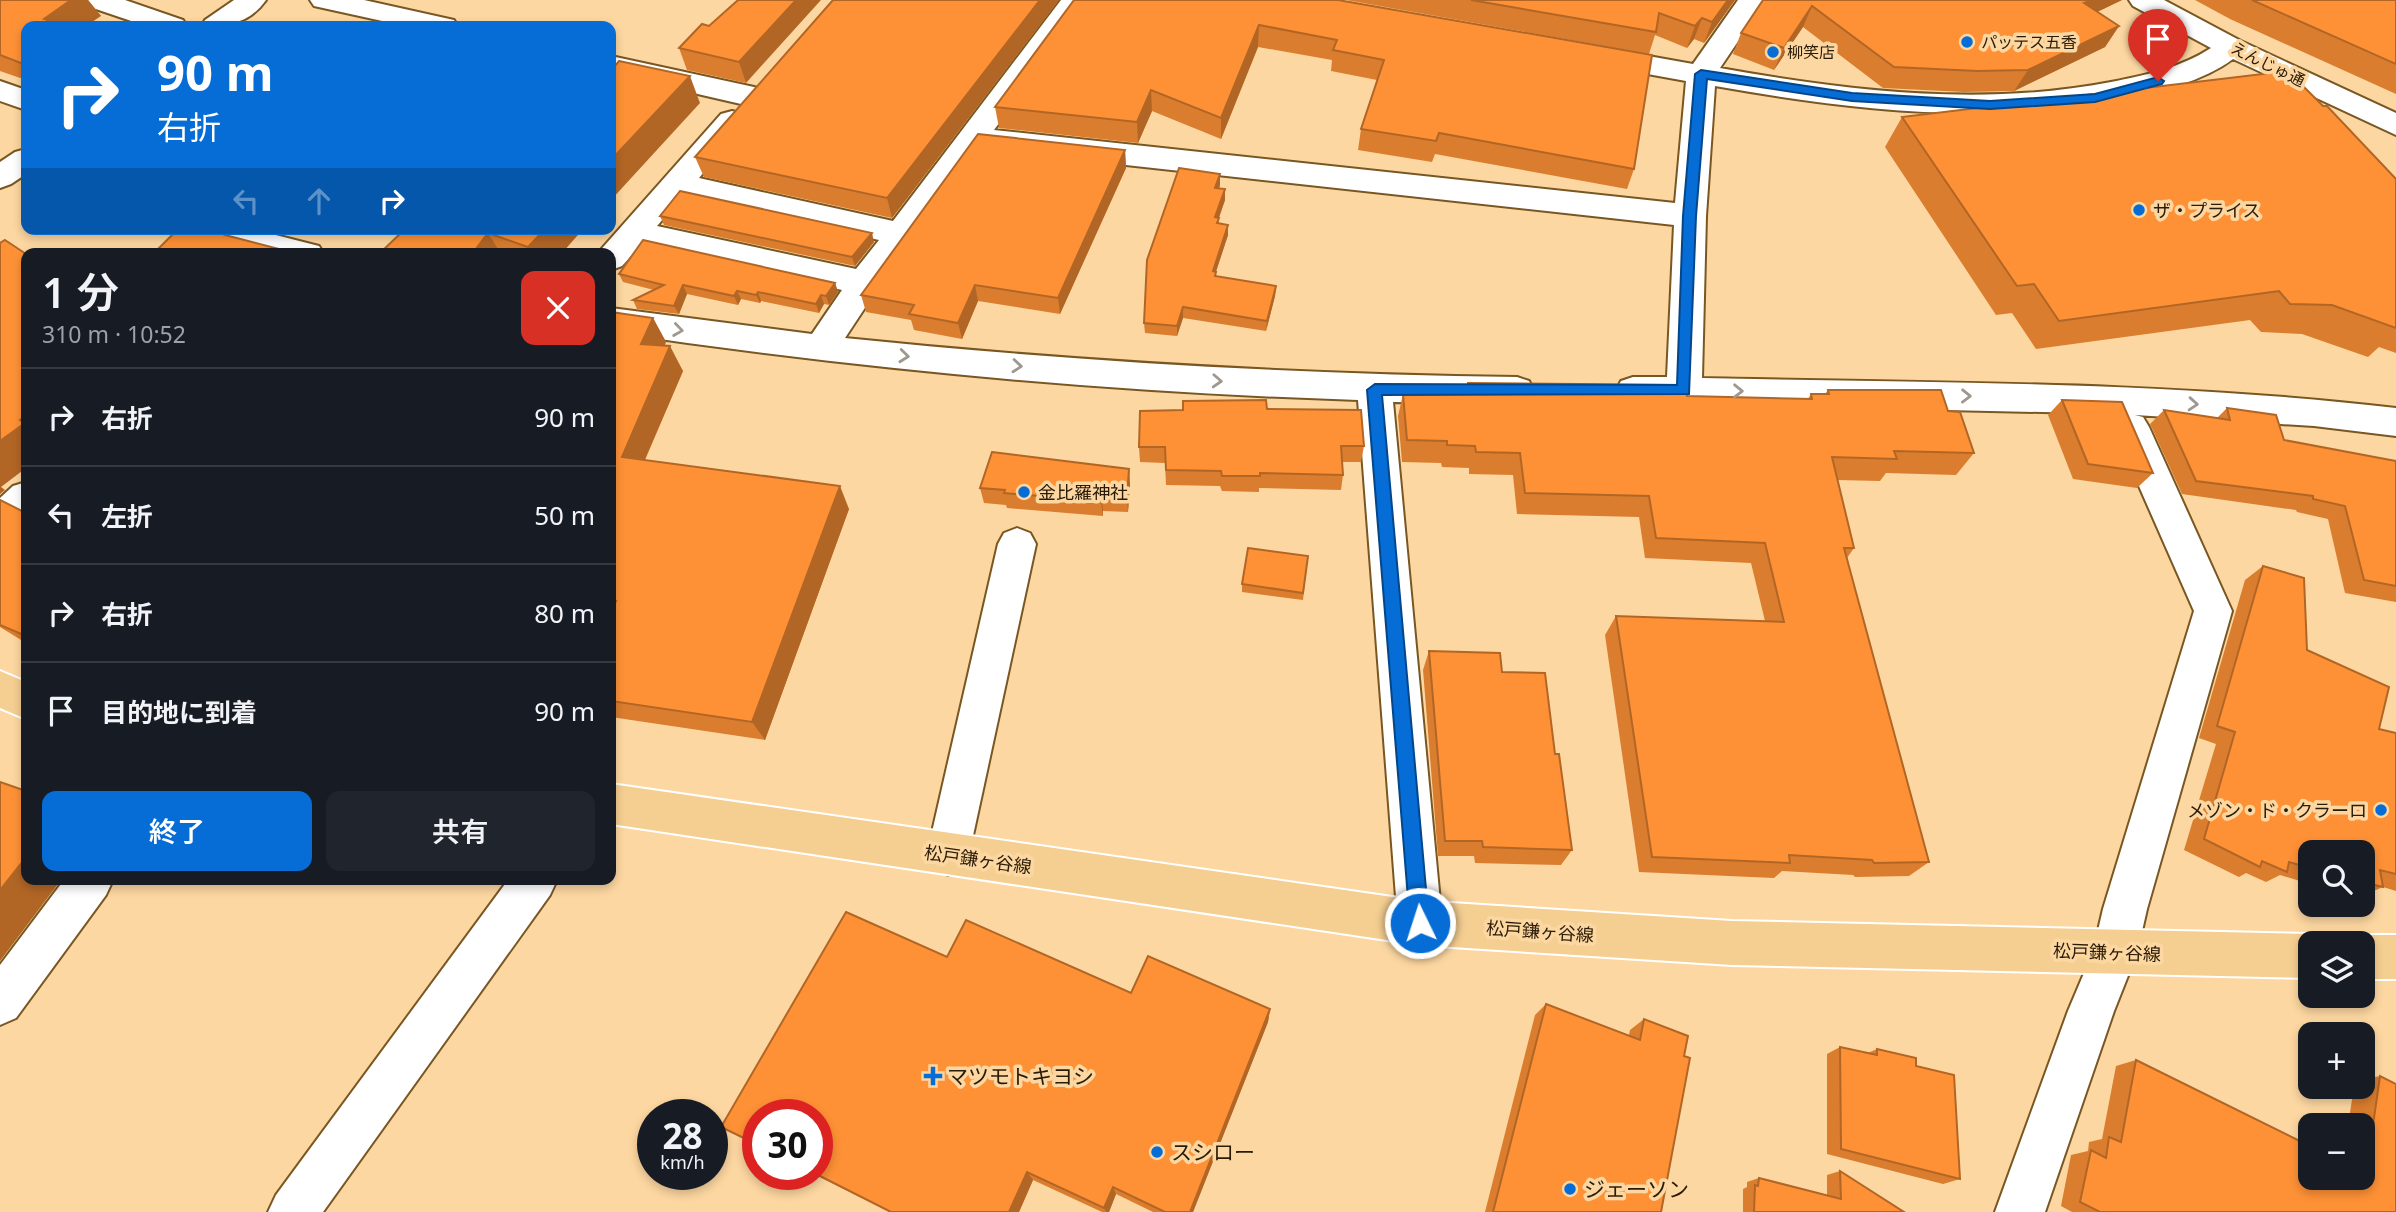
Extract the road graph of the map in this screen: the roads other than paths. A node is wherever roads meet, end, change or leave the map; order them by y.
1 (97, 0) edge
2 (252, 0) edge
3 (324, 0) edge
4 (1075, 0) edge
5 (1752, 0) edge
6 (2143, 0) edge
7 (158, 21) edge
8 (222, 21) edge
9 (421, 21) edge
10 (2231, 47) junction
11 (1566, 50) edge
12 (616, 66) edge
13 (1701, 74) junction
14 (0, 91) edge
15 (21, 98) edge
16 (2396, 125) edge
17 (974, 138) junction
18 (21, 162) edge
19 (0, 177) edge
20 (21, 183) edge
21 (675, 184) junction
22 (1689, 216) junction
23 (633, 233) junction
24 (902, 234) junction
25 (227, 235) edge
26 (283, 248) edge
27 (616, 252) edge
28 (864, 283) junction
29 (616, 321) edge
30 (822, 346) junction
31 (1375, 390) junction
32 (1549, 390) edge
33 (1603, 390) edge
34 (1684, 390) junction
35 (2119, 400) junction
36 (2396, 422) edge
37 (21, 502) edge
38 (0, 521) edge
39 (1017, 544) dead end
40 (0, 689) edge
41 (21, 699) edge
42 (616, 805) edge
43 (948, 854) junction
44 (87, 885) edge
45 (531, 885) edge
46 (1420, 923) junction
47 (2115, 953) junction
48 (2298, 956) edge
49 (2375, 957) edge
50 (2396, 957) edge
51 (0, 1002) edge
52 (293, 1212) edge
53 (2020, 1212) edge

1 - 7 street
2 - 8 street
3 - 9 street
4 - 17 street
5 - 13 street
6 - 10 street, えんじゅ通
10 - 13 street
10 - 16 street, えんじゅ通
11 - 13 street
12 - 21 street
13 - 22 street
14 - 15 street
17 - 22 street
17 - 24 street
18 - 19 street
19 - 20 street
21 - 23 street
21 - 24 street
22 - 34 street
23 - 27 street
23 - 28 street
24 - 28 street
25 - 26 street
28 - 30 street
29 -> 30 street
30 -> 31 street
31 - 32 street
31 - 46 street
33 - 34 street
34 -> 35 street
35 -> 36 street
35 - 47 street
37 - 38 street
39 - 43 street
40 - 41 main road
42 - 43 main road, 松戸鎌ヶ谷線
43 - 46 main road, 松戸鎌ヶ谷線
44 - 51 street
45 - 52 street
46 - 47 main road, 松戸鎌ヶ谷線
47 - 48 main road, 松戸鎌ヶ谷線
47 - 53 street
49 - 50 main road

